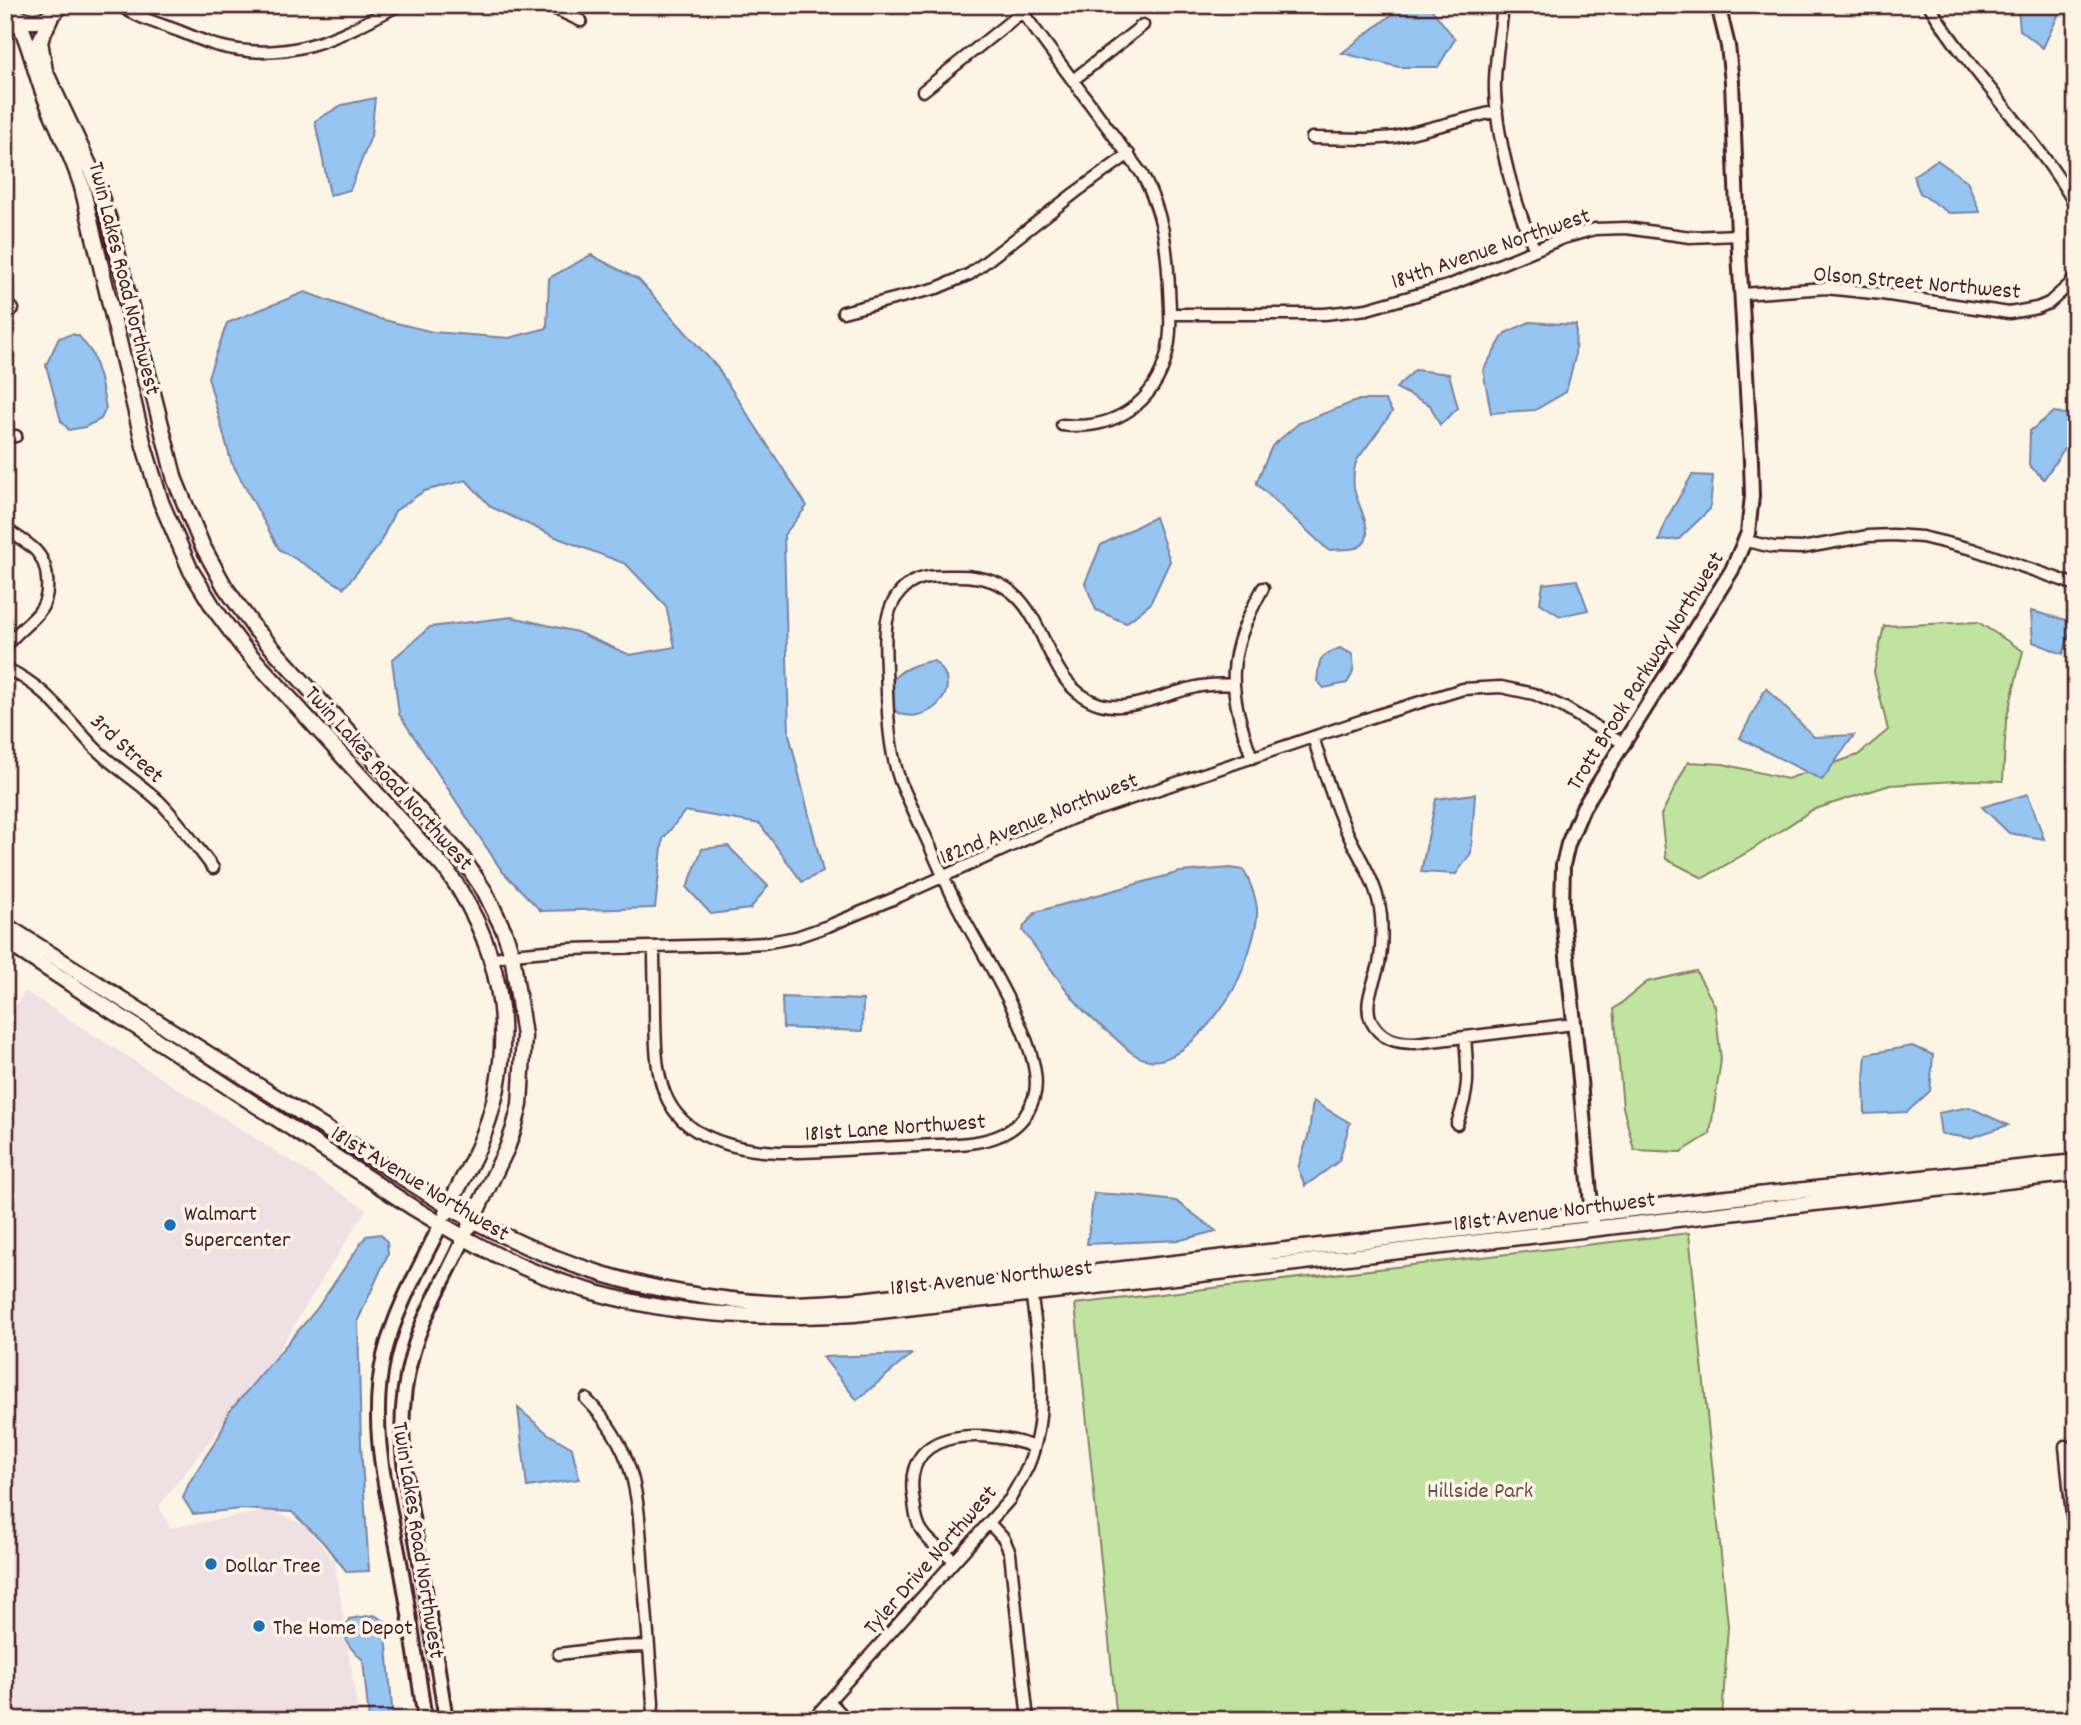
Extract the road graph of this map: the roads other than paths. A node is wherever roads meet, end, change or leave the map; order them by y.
1 (62, 5) edge
2 (120, 5) edge
3 (400, 5) edge
4 (547, 5) edge
5 (1500, 5) edge
6 (1718, 5) edge
7 (1929, 5) edge
8 (1019, 9) edge
9 (11, 10) edge
10 (51, 17) junction
11 (581, 21) dead end
12 (1143, 25) dead end
13 (1073, 80) junction
14 (923, 91) dead end
15 (1497, 111) junction
16 (1312, 138) dead end
17 (1129, 154) junction
18 (2076, 206) edge
19 (1738, 235) junction
20 (1535, 250) junction
21 (2076, 275) edge
22 (1742, 294) junction
23 (843, 312) dead end
24 (1171, 314) junction
25 (1062, 425) dead end
26 (5, 528) edge
27 (1746, 541) junction
28 (2076, 585) edge
29 (1263, 588) dead end
30 (5, 648) edge
31 (5, 668) edge
32 (1233, 684) junction
33 (1313, 737) junction
34 (1623, 743) junction
35 (1252, 758) junction
36 (213, 868) dead end
37 (943, 876) junction
38 (5, 925) edge
39 (5, 941) edge
40 (654, 947) junction
41 (512, 954) junction
42 (492, 959) junction
43 (1574, 1024) junction
44 (1465, 1037) junction
45 (1457, 1124) dead end
46 (2076, 1162) edge
47 (2076, 1173) edge
48 (449, 1206) junction
49 (472, 1220) junction
50 (1593, 1221) junction
51 (441, 1224) junction
52 (464, 1237) junction
53 (1031, 1287) junction
54 (586, 1399) dead end
55 (2065, 1446) dead end
56 (1034, 1447) junction
57 (2073, 1500) edge
58 (989, 1523) junction
59 (2076, 1555) edge
60 (954, 1560) junction
61 (649, 1646) junction
62 (559, 1654) dead end
63 (829, 1701) junction
64 (425, 1720) edge
65 (446, 1720) edge
66 (652, 1720) edge
67 (812, 1720) edge
68 (847, 1720) edge
69 (1028, 1720) edge

1 - 10 main road
2 - 3 street
4 - 11 street
5 - 15 street
6 - 19 street, Trott Brook Parkway Northwest
7 - 18 street
8 - 13 street
8 - 14 street
9 - 10 main road
9 - 42 main road, Twin Lakes Road Northwest
10 - 41 main road, Twin Lakes Road Northwest
12 - 13 street
13 - 17 street
15 - 16 street
15 - 20 street
17 - 23 street
17 - 24 street
19 - 20 street, 184th Avenue Northwest
19 - 22 street, Trott Brook Parkway Northwest
20 - 24 street, 184th Avenue Northwest
21 - 22 street, Olson Street Northwest
22 - 27 street, Trott Brook Parkway Northwest
24 - 25 street
26 - 30 street
27 - 28 street
27 - 34 street, Trott Brook Parkway Northwest
29 - 32 street
31 - 36 street, 3rd Street
32 - 35 street
32 - 37 street, 181st Lane Northwest
33 - 34 street, 182nd Avenue Northwest
33 - 35 street, 182nd Avenue Northwest
33 - 44 street
34 - 43 street, Trott Brook Parkway Northwest
35 - 37 street, 182nd Avenue Northwest
37 - 40 street, 182nd Avenue Northwest
37 - 40 street, 181st Lane Northwest
38 - 48 main road, 181st Avenue Northwest
39 - 51 main road, 181st Avenue Northwest
40 - 41 street, 182nd Avenue Northwest
41 - 42 street, 182nd Avenue Northwest
41 - 49 main road, Twin Lakes Road Northwest
42 - 48 main road, Twin Lakes Road Northwest
43 - 44 street
43 - 50 street, Trott Brook Parkway Northwest
44 - 45 street
46 - 50 main road, 181st Avenue Northwest
47 - 50 main road, 181st Avenue Northwest
48 - 49 main road, 181st Avenue Northwest
48 - 51 main road, Twin Lakes Road Northwest
49 - 52 main road, Twin Lakes Road Northwest
49 - 53 main road, 181st Avenue Northwest
50 - 53 main road, 181st Avenue Northwest
51 - 52 main road, 181st Avenue Northwest
51 - 64 street, Twin Lakes Road Northwest
52 - 53 main road, 181st Avenue Northwest
52 - 65 street, Twin Lakes Road Northwest
53 - 56 street, Tyler Drive Northwest
54 - 61 street
55 - 57 street
56 - 58 street, Tyler Drive Northwest
56 - 60 street
57 - 59 street
58 - 60 street, Tyler Drive Northwest
58 - 69 street
60 - 63 street, Tyler Drive Northwest
61 - 62 street
61 - 66 street
63 - 67 street, Tyler Drive Northwest
63 - 68 street

